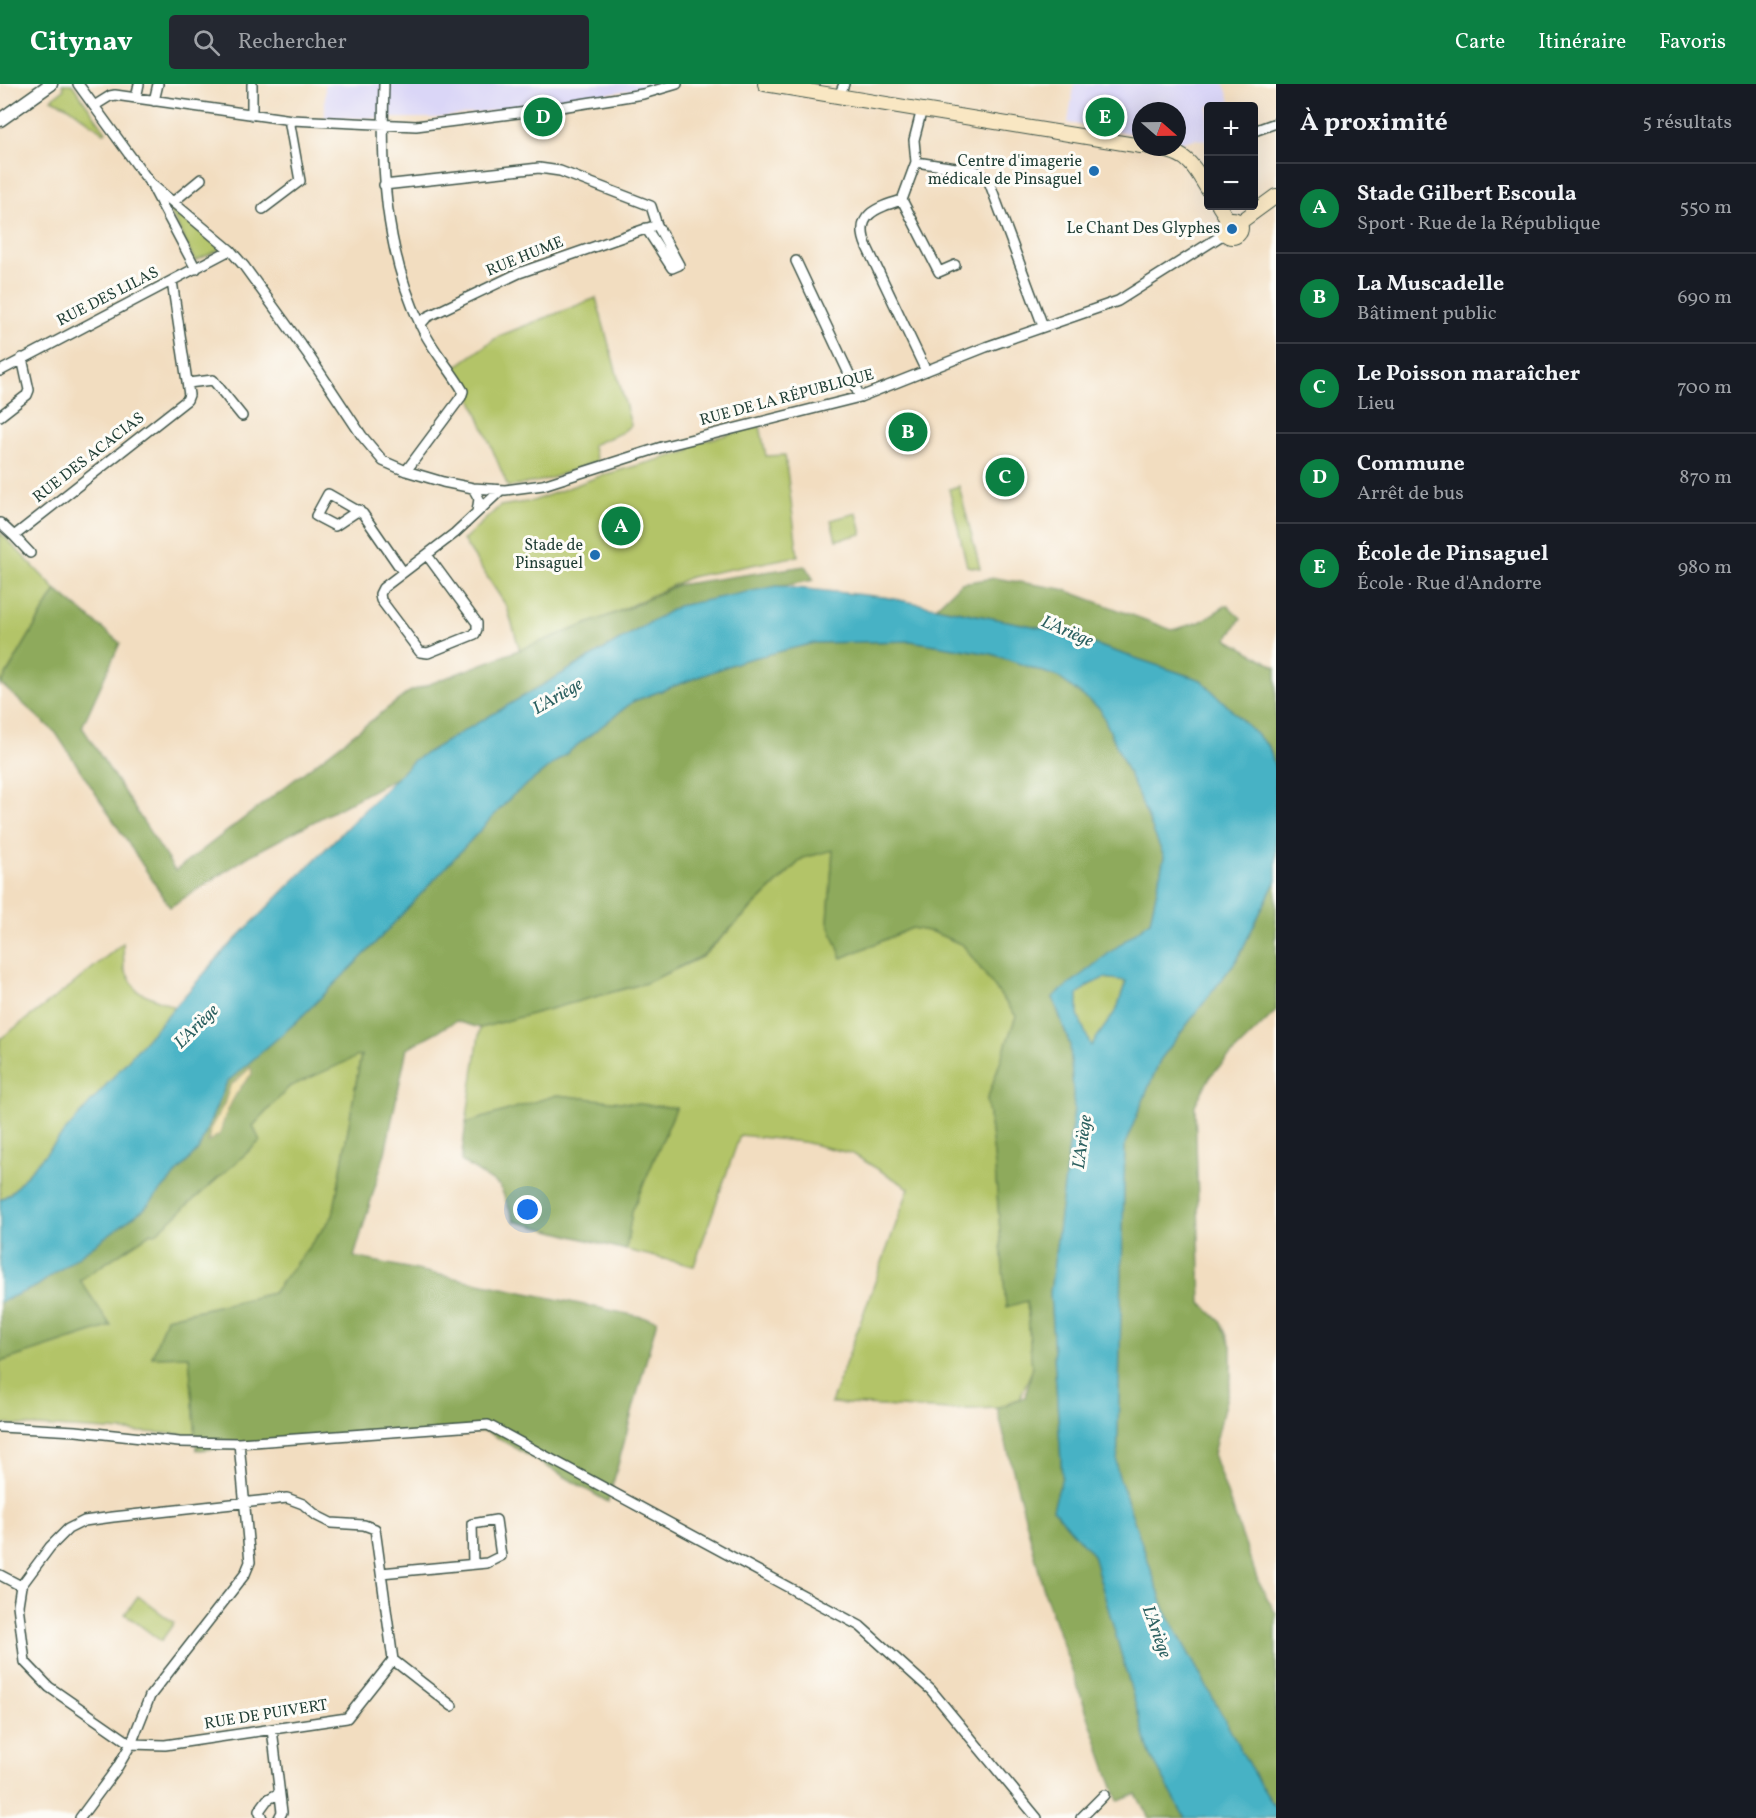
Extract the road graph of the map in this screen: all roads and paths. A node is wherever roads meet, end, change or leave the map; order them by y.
1 (51, 84) edge
2 (78, 84) edge
3 (139, 84) edge
4 (158, 84) edge
5 (252, 84) edge
6 (384, 84) edge
7 (677, 84) edge
8 (765, 84) edge
9 (841, 90) edge
10 (136, 98) junction
11 (154, 101) junction
12 (94, 106) junction
13 (922, 109) junction
14 (252, 116) junction
15 (0, 120) edge
16 (292, 120) junction
17 (1276, 123) edge
18 (382, 125) junction
19 (1258, 130) edge
20 (1132, 144) edge
21 (1184, 156) edge
22 (916, 162) junction
23 (201, 179) dead end
24 (1204, 182) edge
25 (150, 183) junction
26 (384, 185) junction
27 (1276, 196) edge
28 (902, 200) junction
29 (173, 202) junction
30 (263, 209) dead end
31 (1223, 210) edge
32 (1233, 221) junction
33 (657, 225) junction
34 (646, 228) junction
35 (1224, 234) joint
36 (230, 250) junction
37 (796, 261) dead end
38 (956, 265) dead end
39 (196, 269) junction
40 (172, 280) junction
41 (420, 325) junction
42 (1043, 326) junction
43 (22, 358) junction
44 (0, 371) edge
45 (926, 371) junction
46 (188, 383) junction
47 (860, 398) junction
48 (0, 416) edge
49 (242, 416) dead end
50 (406, 471) junction
51 (473, 488) junction
52 (501, 490) junction
53 (359, 510) dead end
54 (477, 512) junction
55 (0, 523) edge
56 (14, 536) junction
57 (30, 553) dead end
58 (427, 555) junction
59 (403, 572) junction
60 (0, 1427) edge
61 (239, 1443) junction
62 (243, 1504) junction
63 (473, 1564) junction
64 (381, 1572) junction
65 (0, 1575) edge
66 (21, 1586) junction
67 (393, 1660) junction
68 (452, 1706) dead end
69 (272, 1729) junction
70 (131, 1744) junction
71 (279, 1793) junction
72 (1104, 1795) dead end
73 (80, 1818) edge
74 (262, 1818) edge
75 (279, 1818) edge
76 (1037, 1818) edge
77 (1081, 1818) edge

1 - 15 street
2 - 12 street
3 - 10 street
4 - 11 street
5 - 14 street
6 - 18 street
7 - 18 street
8 - 9 main road
9 - 13 main road
10 - 11 street
10 - 12 street
11 - 14 street
12 - 25 street
13 - 20 main road
13 - 22 street
14 - 16 street
16 - 18 street
16 - 30 street
17 - 19 street
18 - 26 street
21 - 24 main road
22 - 28 street
22 - 42 street
23 - 29 street
25 - 29 street, RUE DE LA RÉPUBLIQUE
25 - 39 street
26 - 33 street
26 - 41 street
27 - 32 main road
28 - 38 street
28 - 45 street
29 - 36 street, RUE DE LA RÉPUBLIQUE
31 - 32 main road
32 - 35 main road
33 - 34 street, RUE HUME
33 - 34 street
34 - 41 street, RUE HUME
35 - 42 street, RUE DE LA RÉPUBLIQUE
36 - 39 street, RUE DES LILAS
36 - 50 street, RUE DE LA RÉPUBLIQUE
37 - 47 street
39 - 40 street, RUE DES LILAS
40 - 43 street, RUE DES LILAS
40 - 46 street
41 - 50 street
42 - 45 street, RUE DE LA RÉPUBLIQUE
43 - 44 street, RUE DES LILAS
43 - 48 street
45 - 47 street, RUE DE LA RÉPUBLIQUE
46 - 49 street
46 - 56 street, RUE DES ACACIAS
47 - 52 street, RUE DE LA RÉPUBLIQUE
50 - 51 street, RUE DE LA RÉPUBLIQUE
51 - 52 street, RUE DE LA RÉPUBLIQUE
51 - 54 street
52 - 54 street
53 - 59 street
54 - 58 street
55 - 56 street
56 - 57 street
58 - 59 street
58 - 59 street
60 - 61 street
61 - 62 street
61 - 76 street
62 - 64 street
62 - 66 street
62 - 70 street
63 - 63 street
63 - 64 street
64 - 67 street
65 - 66 street
66 - 70 street
67 - 68 street
67 - 69 street, RUE DE PUIVERT
69 - 70 street, RUE DE PUIVERT
69 - 71 street
70 - 73 street
71 - 74 street
71 - 75 street
72 - 77 street

